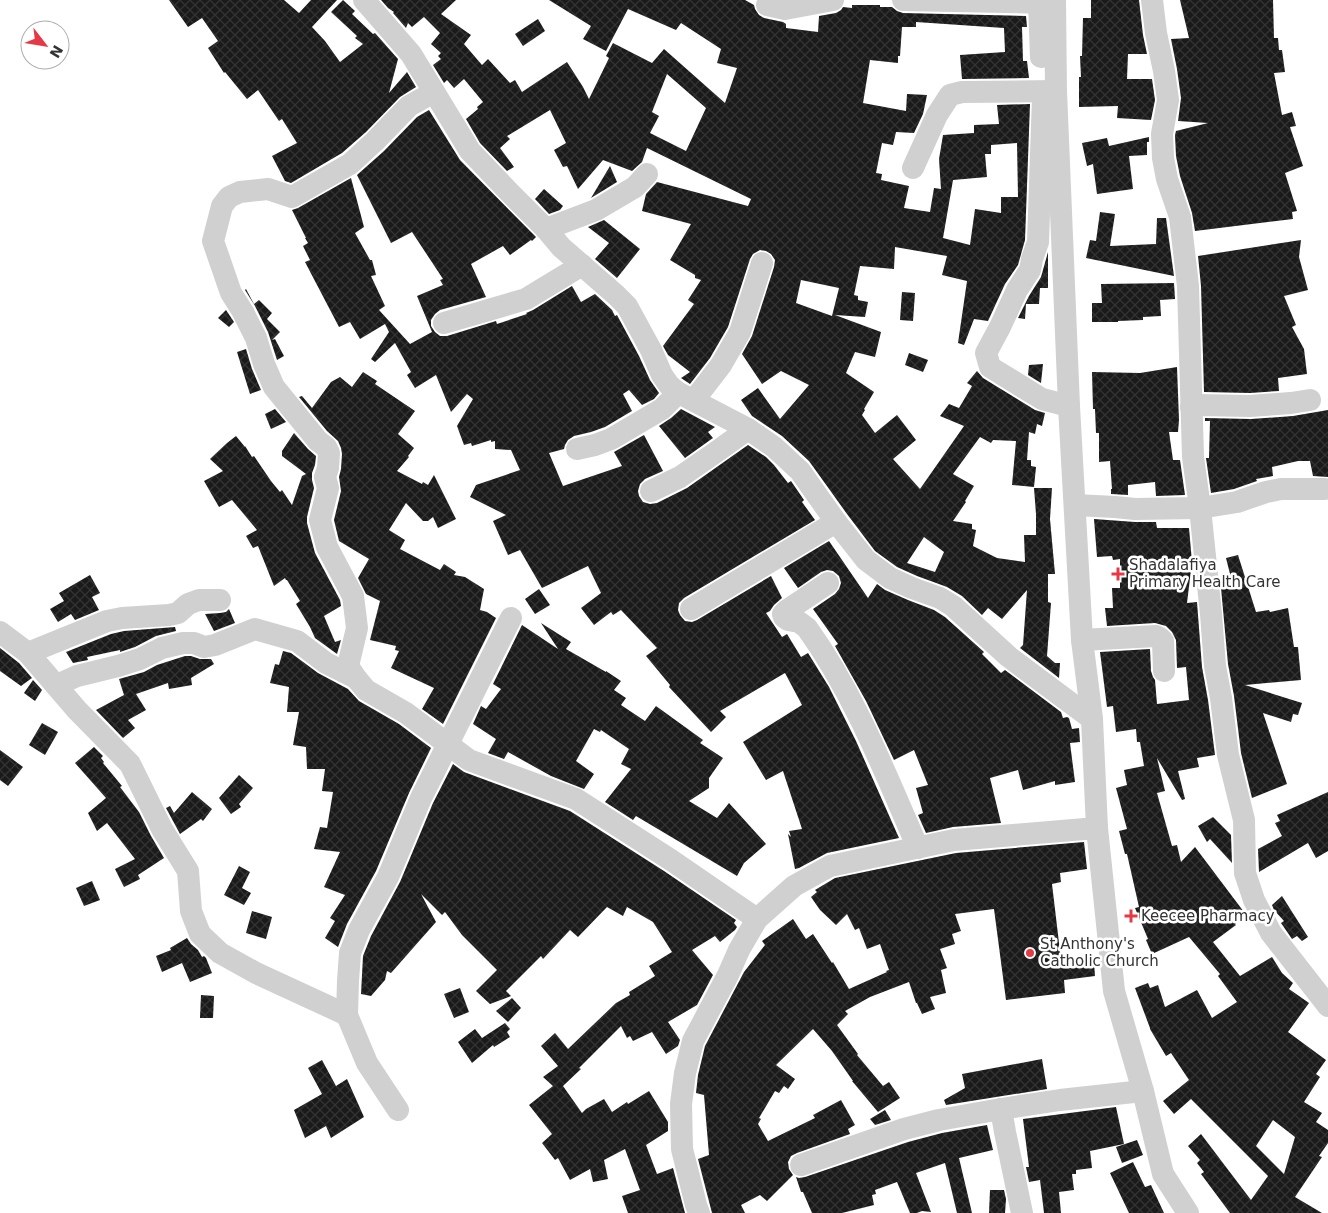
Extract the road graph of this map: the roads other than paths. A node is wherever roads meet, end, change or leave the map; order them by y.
1 (833, 0) edge
2 (903, 0) edge
3 (1152, 0) edge
4 (367, 1) edge
5 (1050, 2) edge
6 (767, 6) dead end
7 (1050, 91) junction
8 (434, 92) junction
9 (913, 168) dead end
10 (646, 174) dead end
11 (546, 229) junction
12 (762, 263) dead end
13 (582, 265) junction
14 (444, 323) dead end
15 (686, 396) junction
16 (1310, 400) dead end
17 (1069, 406) junction
18 (1191, 407) junction
19 (748, 429) junction
20 (577, 449) dead end
21 (1325, 488) dead end
22 (651, 491) dead end
23 (1075, 505) junction
24 (1200, 508) junction
25 (836, 522) junction
26 (828, 583) dead end
27 (220, 600) dead end
28 (691, 609) dead end
29 (511, 618) dead end
30 (0, 632) edge
31 (1082, 640) junction
32 (28, 653) junction
33 (1164, 671) dead end
34 (356, 678) junction
35 (57, 685) junction
36 (1092, 719) junction
37 (448, 743) junction
38 (1097, 828) junction
39 (918, 848) junction
40 (757, 919) junction
41 (1328, 1006) edge
42 (347, 1015) junction
43 (1143, 1091) junction
44 (1002, 1109) junction
45 (398, 1110) dead end
46 (801, 1165) dead end
47 (699, 1213) edge
48 (1022, 1213) edge
49 (1188, 1213) edge

1 - 6 street
2 - 5 street
3 - 18 street
4 - 8 street
5 - 7 street
7 - 9 street
7 - 17 street
7 - 17 street
8 - 11 street
8 - 34 street
10 - 11 street
11 - 13 street
12 - 15 street
13 - 14 street
13 - 15 street
15 - 19 street
15 - 20 street
16 - 18 street
17 - 23 street
18 - 24 street
19 - 22 street
19 - 25 street
21 - 24 street
23 - 24 street
23 - 31 street
24 - 41 street
25 - 28 street
25 - 36 street
26 - 39 street
27 - 32 street
29 - 37 street
30 - 32 street
31 - 33 street
31 - 36 street
32 - 35 street
34 - 35 street
34 - 37 street
35 - 42 street
36 - 38 street
37 - 40 street
37 - 42 street
38 - 39 street
38 - 43 street
39 - 40 street
40 - 47 street
42 - 45 street
43 - 44 street
43 - 49 street
44 - 46 street
44 - 48 street

